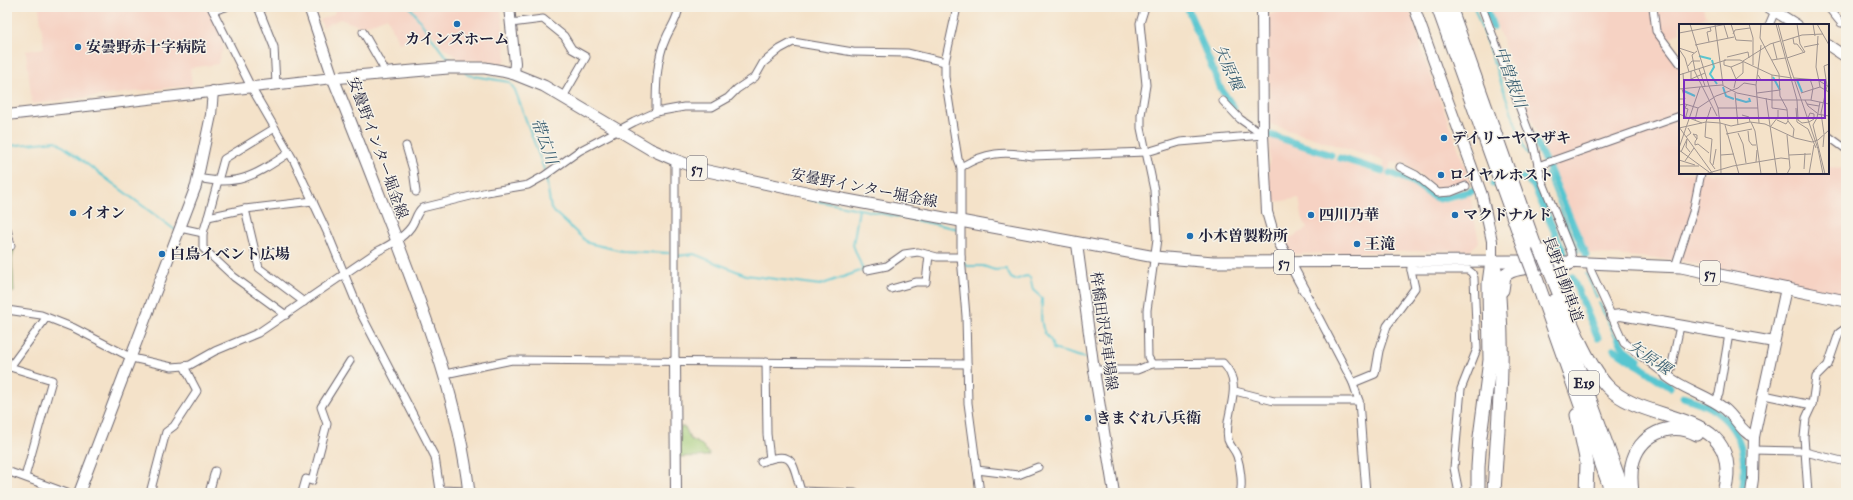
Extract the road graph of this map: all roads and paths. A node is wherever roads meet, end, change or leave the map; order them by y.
1 (226, 7) edge
2 (258, 7) edge
3 (309, 7) edge
4 (509, 7) edge
5 (679, 7) edge
6 (957, 7) edge
7 (1143, 7) edge
8 (1262, 7) edge
9 (1414, 7) edge
10 (1438, 7) edge
11 (1450, 7) edge
12 (1482, 7) edge
13 (1653, 7) edge
14 (1828, 7) edge
15 (1771, 8) edge
16 (212, 9) edge
17 (511, 23) junction
18 (1846, 23) edge
19 (1769, 24) edge
20 (1795, 24) edge
21 (363, 32) dead end
22 (1829, 47) edge
23 (1846, 57) edge
24 (945, 62) junction
25 (1679, 62) edge
26 (386, 72) junction
27 (514, 74) junction
28 (333, 78) junction
29 (276, 84) junction
30 (250, 87) junction
31 (213, 91) junction
32 (563, 97) junction
33 (1223, 101) dead end
34 (7, 110) edge
35 (656, 112) junction
36 (7, 115) edge
37 (1679, 116) edge
38 (275, 128) junction
39 (618, 131) junction
40 (1263, 136) junction
41 (1829, 137) edge
42 (406, 146) dead end
43 (1846, 149) edge
44 (1147, 152) junction
45 (289, 153) junction
46 (674, 160) junction
47 (1538, 166) junction
48 (961, 167) junction
49 (1400, 167) dead end
50 (1701, 174) edge
51 (198, 178) junction
52 (218, 182) junction
53 (1466, 186) dead end
54 (416, 192) dead end
55 (313, 201) junction
56 (245, 209) junction
57 (208, 218) junction
58 (962, 222) junction
59 (180, 228) junction
60 (7, 229) edge
61 (203, 233) junction
62 (396, 240) junction
63 (1078, 244) junction
64 (7, 246) edge
65 (1535, 252) junction
66 (928, 254) junction
67 (1155, 257) junction
68 (961, 258) junction
69 (1492, 261) junction
70 (1289, 262) junction
71 (1572, 262) junction
72 (1590, 262) junction
73 (1411, 266) junction
74 (1675, 267) junction
75 (867, 270) dead end
76 (1543, 273) junction
77 (344, 274) junction
78 (1786, 288) junction
79 (891, 289) dead end
80 (1305, 291) joint
81 (1846, 301) edge
82 (304, 302) junction
83 (7, 310) edge
84 (286, 315) junction
85 (1612, 316) junction
86 (46, 318) junction
87 (1501, 326) junction
88 (1680, 326) junction
89 (1846, 328) edge
90 (1729, 334) junction
91 (1774, 342) junction
92 (132, 358) junction
93 (350, 361) dead end
94 (674, 361) junction
95 (766, 362) junction
96 (967, 364) junction
97 (1152, 364) junction
98 (184, 366) junction
99 (1094, 370) junction
100 (445, 374) junction
101 (1667, 376) junction
102 (1353, 383) junction
103 (1235, 391) junction
104 (1764, 395) junction
105 (1359, 401) junction
106 (1715, 402) junction
107 (1812, 405) junction
108 (1754, 437) junction
109 (1753, 450) junction
110 (1806, 454) junction
111 (770, 459) junction
112 (761, 462) dead end
113 (1846, 462) edge
114 (1038, 467) dead end
115 (1495, 469) junction
116 (977, 470) junction
117 (7, 471) edge
118 (215, 471) dead end
119 (25, 477) junction
120 (1478, 489) edge
121 (469, 492) edge
122 (68, 493) edge
123 (79, 493) edge
124 (150, 493) edge
125 (209, 493) edge
126 (302, 493) edge
127 (676, 493) edge
128 (855, 493) edge
129 (980, 493) edge
130 (1114, 493) edge
131 (1240, 493) edge
132 (1366, 493) edge
133 (1459, 493) edge
134 (1494, 493) edge
135 (1498, 493) edge
136 (1586, 493) edge
137 (1612, 493) edge
138 (1624, 493) edge
139 (1632, 493) edge
140 (1716, 493) edge
141 (1724, 493) edge
142 (1751, 493) edge
143 (1808, 493) edge

1 - 16 street
2 - 29 street
3 - 28 street
4 - 17 street
5 - 35 street
6 - 24 street
7 - 44 street
8 - 40 street
9 - 69 street
10 - 65 highway, 長野自動車道
11 - 65 highway
12 - 47 street
13 - 25 street
14 - 18 street
15 - 19 street
15 - 20 street
16 - 30 street
17 - 27 street
17 - 32 street
21 - 26 street
22 - 23 street
24 - 35 street
24 - 48 street
26 - 27 main road, 安曇野インター堀金線 / 57
26 - 28 main road, 安曇野インター堀金線 / 57
27 - 32 main road, 安曇野インター堀金線 / 57
28 - 29 street
28 - 62 main road, 安曇野インター堀金線
29 - 30 street
30 - 31 street
30 - 38 street
31 - 36 street
31 - 51 street
32 - 39 main road, 安曇野インター堀金線 / 57
33 - 40 street
34 - 36 street
35 - 39 street
37 - 47 street
38 - 45 street
38 - 52 street
39 - 46 main road, 安曇野インター堀金線 / 57
39 - 62 street
40 - 44 street
40 - 70 street
41 - 43 street
42 - 54 street
44 - 48 street
44 - 67 street
45 - 52 street
45 - 55 street
46 - 58 main road, 安曇野インター堀金線 / 57
46 - 94 street
47 - 71 street
48 - 58 street
49 - 53 street
50 - 74 street
51 - 52 street
51 - 59 street
52 - 57 street
55 - 56 street
55 - 77 street
56 - 57 street
56 - 82 street
57 - 61 street
58 - 63 main road, 安曇野インター堀金線 / 57
58 - 68 street
59 - 61 street
59 - 92 street
60 - 64 street
61 - 84 street
62 - 77 street
62 - 100 main road, 安曇野インター堀金線
63 - 67 main road, 安曇野インター堀金線 / 57
63 - 99 street, 梓橋田沢停車場線
65 - 76 highway, bridge
66 - 68 street
66 - 75 street
66 - 79 street
67 - 70 main road, 安曇野インター堀金線 / 57
67 - 97 street
68 - 96 street
69 - 71 main road, 安曇野インター堀金線 / 57
69 - 73 main road, 安曇野インター堀金線 / 57
69 - 87 highway
69 - 120 highway
70 - 73 main road, 安曇野インター堀金線 / 57
70 - 80 street
71 - 72 main road, 安曇野インター堀金線 / 57
71 - 87 highway
72 - 74 main road, 安曇野インター堀金線 / 57
72 - 85 street
73 - 102 street
73 - 133 street
74 - 78 main road, 安曇野インター堀金線 / 57
76 - 136 highway
76 - 137 highway, 長野自動車道 / E19
76 - 138 highway, 長野自動車道 / E19
76 - 141 highway
77 - 82 street
77 - 121 street
78 - 81 main road, 安曇野インター堀金線 / 57
78 - 91 street
80 - 102 street
82 - 84 street
83 - 86 street
84 - 98 street
85 - 88 street
85 - 101 street
86 - 92 street
86 - 119 street
87 - 115 highway
88 - 90 street
88 - 101 street
89 - 107 street
90 - 91 street
90 - 106 street
91 - 104 street
92 - 98 street
92 - 123 street
93 - 126 street
94 - 95 street
94 - 100 street
94 - 127 street
95 - 96 street
95 - 111 street
96 - 116 street
97 - 99 street
97 - 103 street
98 - 124 street
99 - 130 street, 梓橋田沢停車場線
100 - 121 main road, 安曇野インター堀金線
101 - 106 street
102 - 105 street
103 - 105 street
103 - 131 street
104 - 107 street
104 - 108 street
105 - 132 street
106 - 108 street
107 - 110 street
108 - 109 street
109 - 110 street
109 - 142 street
110 - 113 street
110 - 143 street
111 - 112 street
111 - 128 street
114 - 116 street
115 - 134 highway
115 - 135 highway
116 - 129 street
117 - 119 street
118 - 125 street
119 - 122 street
139 - 140 highway

